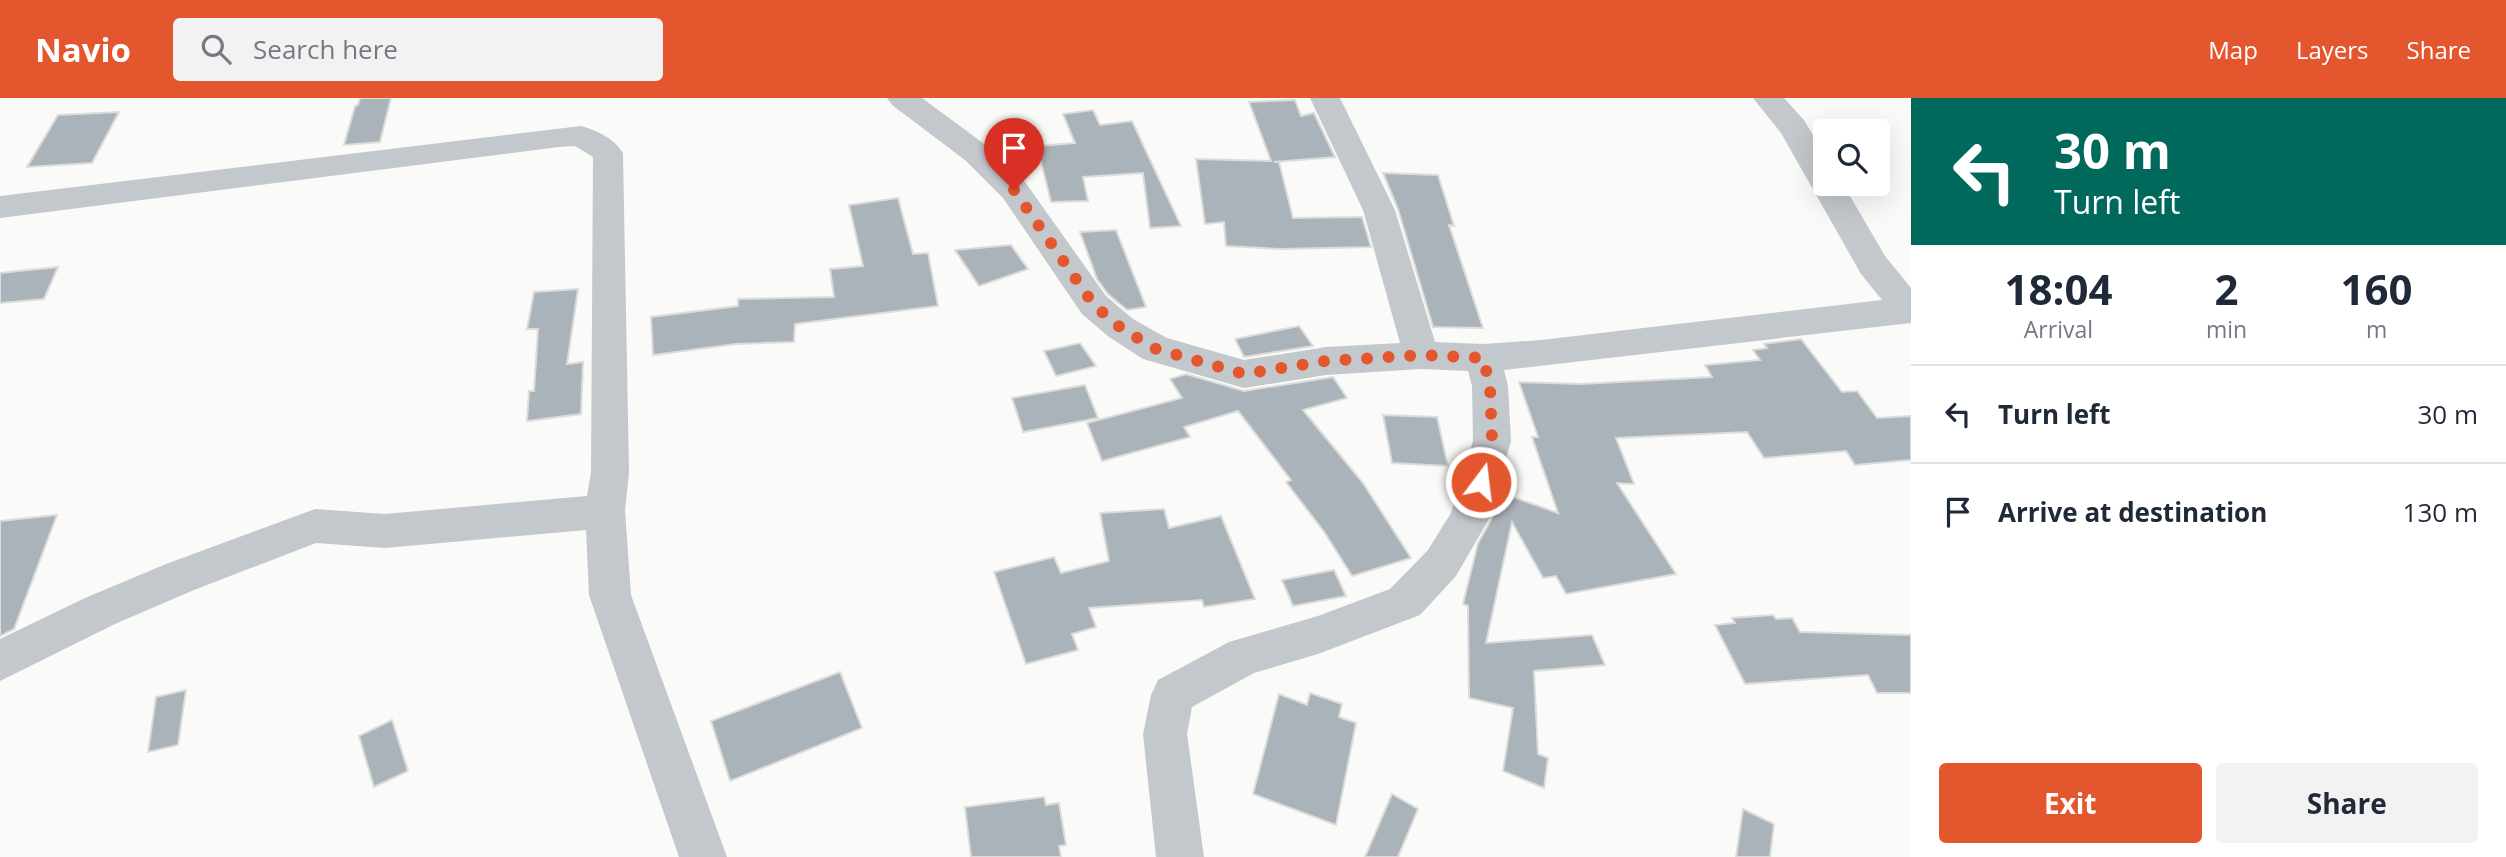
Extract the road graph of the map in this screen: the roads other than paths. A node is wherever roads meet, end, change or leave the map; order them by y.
1 (902, 98) edge
2 (1325, 98) edge
3 (1768, 98) edge
4 (1813, 160) edge
5 (1834, 196) edge
6 (0, 207) edge
7 (1910, 310) edge
8 (1421, 355) junction
9 (1483, 358) junction
10 (605, 510) junction
11 (0, 661) edge
12 (703, 857) edge
13 (1180, 857) edge

1 - 8 street
2 - 8 street
3 - 4 street
5 - 7 street
6 - 10 street
7 - 9 street
8 - 9 street
9 - 13 street
10 - 11 street
10 - 12 street

